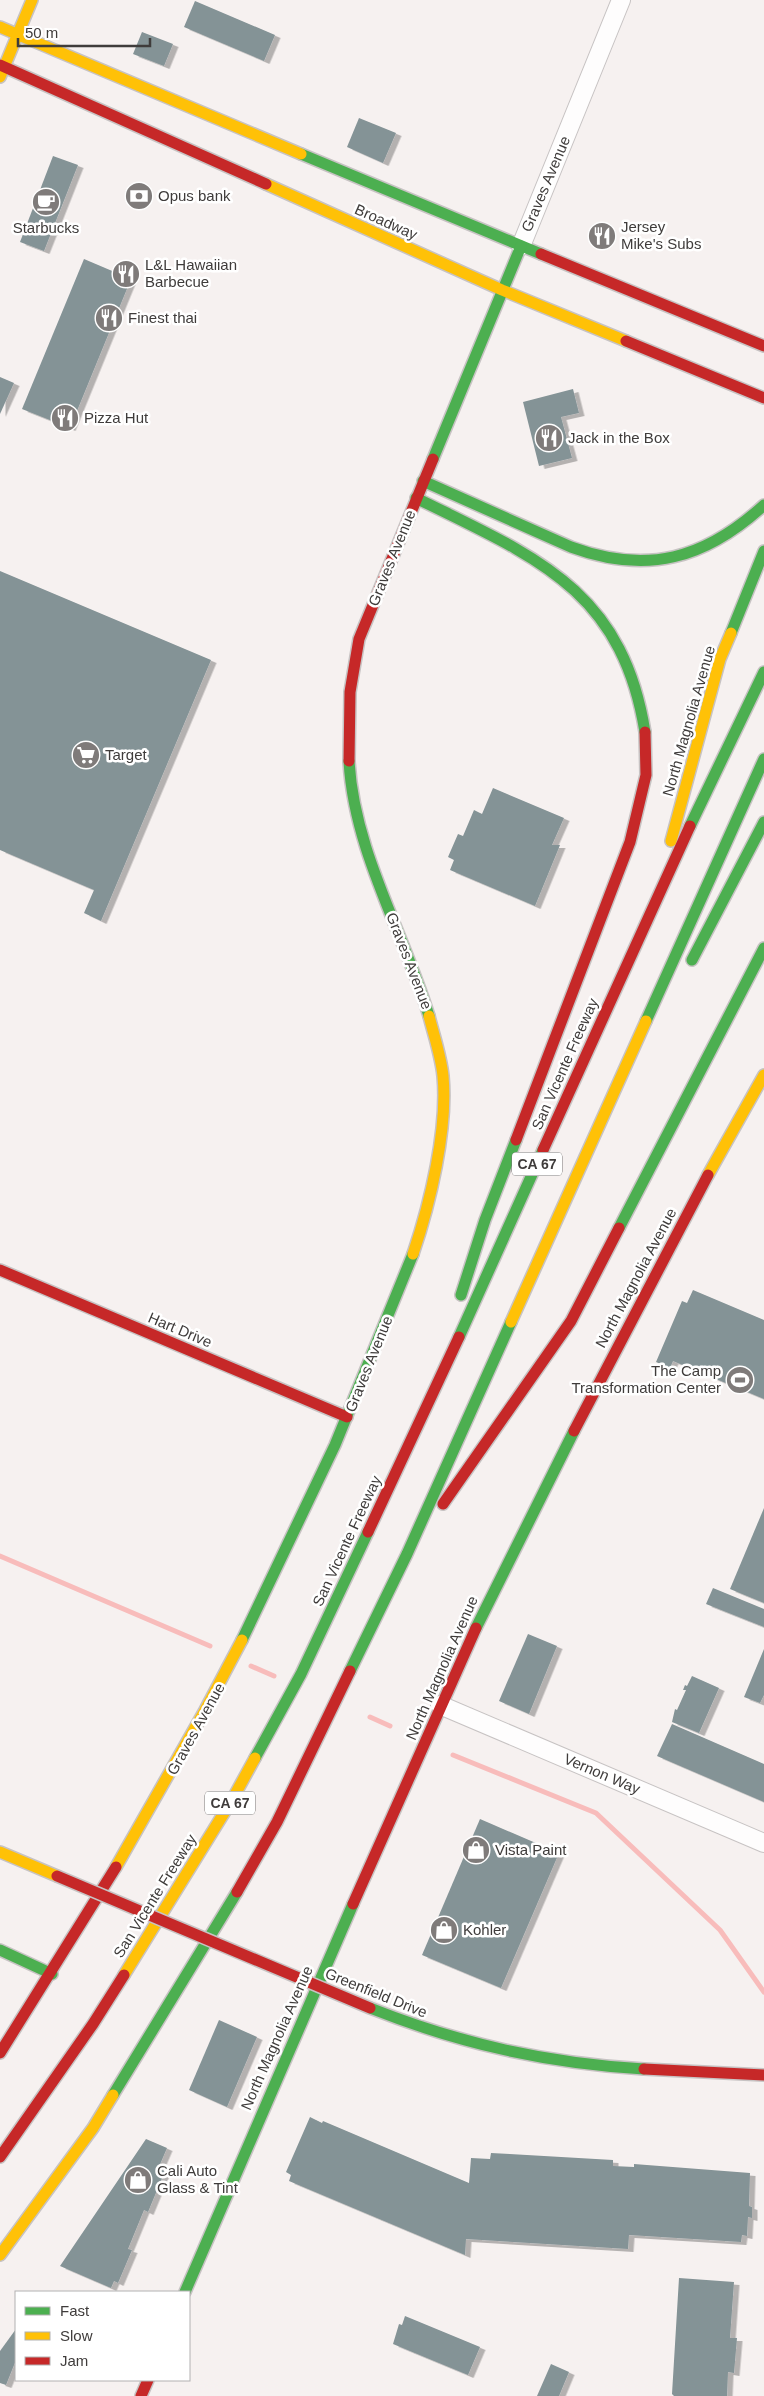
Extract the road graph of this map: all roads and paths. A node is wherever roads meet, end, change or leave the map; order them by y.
1 (32, 0) edge
2 (621, 0) edge
3 (0, 27) edge
4 (18, 34) junction
5 (1, 69) edge
6 (521, 246) junction
7 (502, 290) junction
8 (764, 346) edge
9 (764, 398) edge
10 (423, 481) junction
11 (416, 498) junction
12 (764, 505) edge
13 (764, 551) edge
14 (764, 672) edge
15 (764, 759) edge
16 (764, 822) edge
17 (654, 902) junction
18 (764, 948) edge
19 (686, 973) dead end
20 (649, 1044) dead end
21 (764, 1076) edge
22 (758, 1098) edge
23 (552, 1230) junction
24 (0, 1270) edge
25 (458, 1304) dead end
26 (452, 1322) dead end
27 (348, 1417) junction
28 (419, 1425) junction
29 (407, 1554) junction
30 (440, 1705) junction
31 (764, 1843) edge
32 (0, 1852) edge
33 (0, 1950) edge
34 (52, 1974) junction
35 (0, 2053) edge
36 (764, 2075) edge
37 (0, 2157) edge
38 (0, 2254) edge
39 (185, 2291) edge
40 (148, 2381) edge
41 (141, 2396) edge

1 - 4 main road
2 - 6 street, Graves Avenue
3 - 4 main road, Broadway
4 - 5 main road
4 - 6 main road, Broadway
5 - 7 main road, Broadway
6 - 7 main road, Graves Avenue
6 - 8 main road, Broadway
7 - 9 main road, Broadway
7 - 10 main road, Graves Avenue
10 - 11 main road, Graves Avenue
10 - 12 main road
11 - 25 main road
11 - 27 main road, Graves Avenue
13 - 17 main road, North Magnolia Avenue
14 - 17 main road
15 - 23 main road
16 - 19 main road
17 - 28 main road, San Vicente Freeway / CA 67
18 - 29 main road
20 - 23 main road
21 - 22 main road, North Magnolia Avenue
22 - 30 main road, North Magnolia Avenue
23 - 29 main road
24 - 27 main road, Hart Drive
26 - 28 main road
27 - 34 main road, Graves Avenue
28 - 37 main road, San Vicente Freeway / CA 67
29 - 38 main road
30 - 31 street, Vernon Way
30 - 39 main road, North Magnolia Avenue
32 - 36 main road, Greenfield Drive, bridge
33 - 34 main road
34 - 35 main road, Graves Avenue
40 - 41 main road

